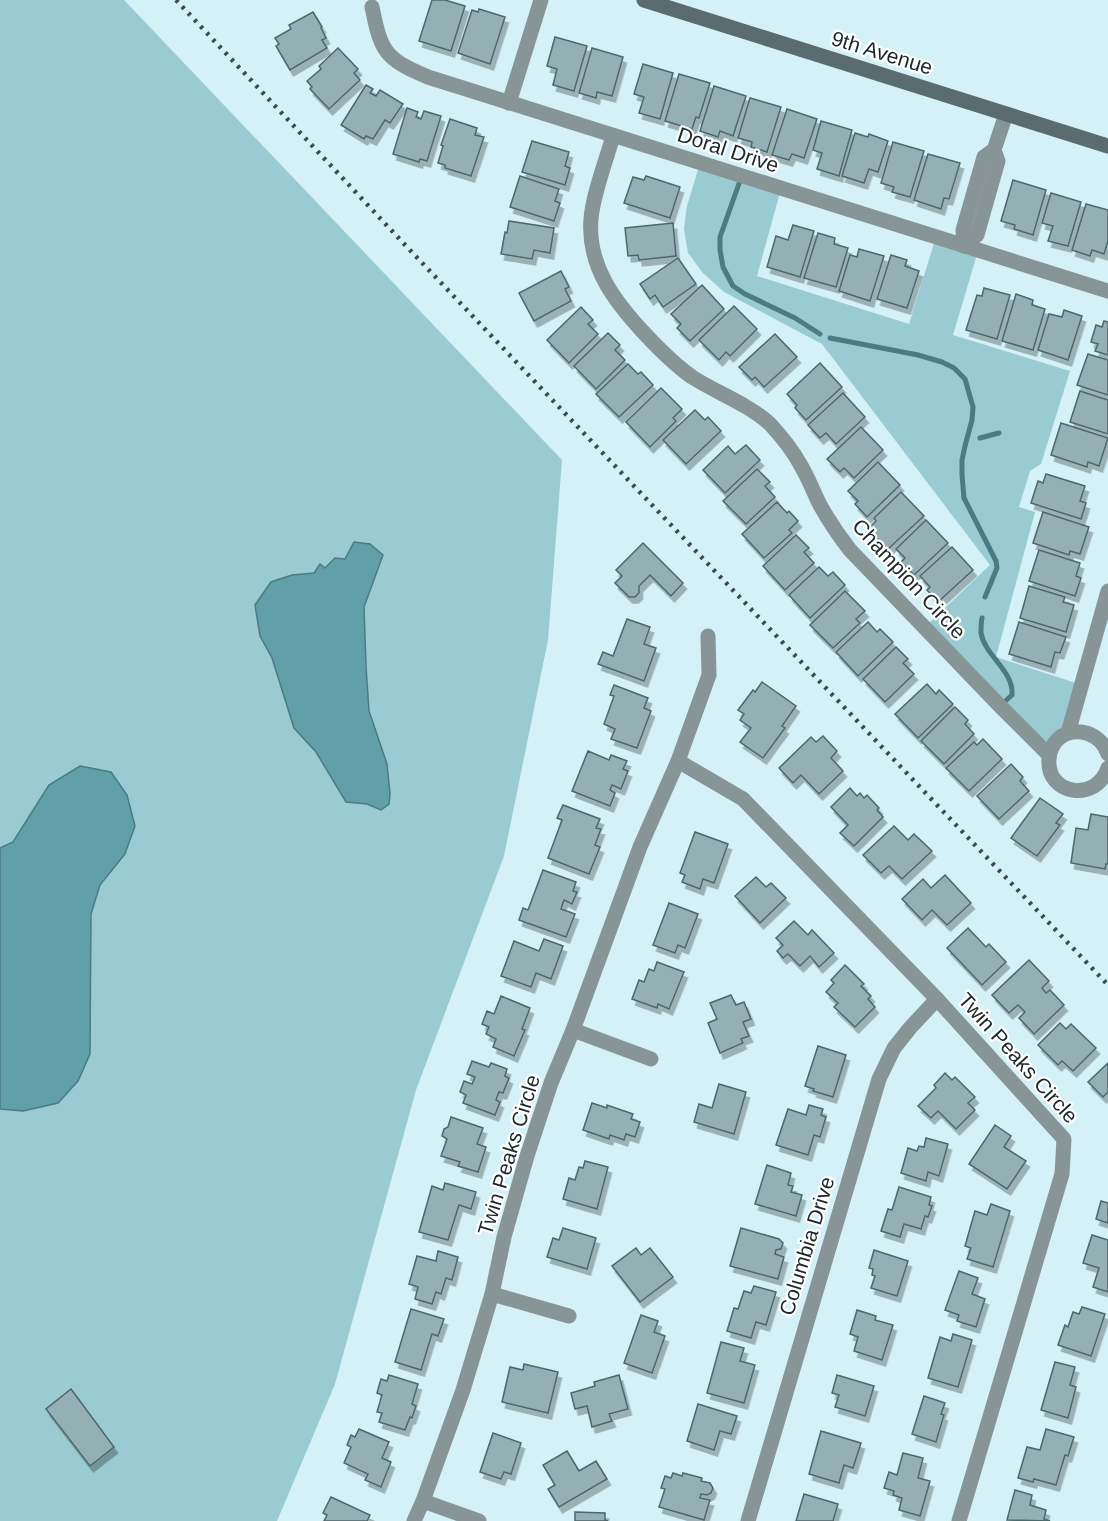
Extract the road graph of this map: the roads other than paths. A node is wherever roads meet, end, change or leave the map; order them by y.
1 (541, 0) edge
2 (644, 0) edge
3 (372, 7) dead end
4 (510, 103) junction
5 (1006, 114) junction
6 (613, 136) junction
7 (1108, 146) edge
8 (964, 246) junction
9 (1108, 291) edge
10 (1108, 591) edge
11 (708, 636) dead end
12 (1068, 733) junction
13 (1108, 754) edge
14 (1049, 755) junction
15 (678, 761) junction
16 (1108, 768) edge
17 (937, 999) junction
18 (573, 1030) junction
19 (651, 1059) dead end
20 (492, 1294) junction
21 (569, 1316) dead end
22 (423, 1500) junction
23 (414, 1521) edge
24 (479, 1521) edge
25 (748, 1521) edge
26 (959, 1521) edge

1 - 4 street
2 - 5 main road, 9th Avenue
3 - 4 street, Doral Drive
4 - 6 street, Doral Drive
5 - 7 main road, 9th Avenue
5 - 8 street
6 - 8 street, Doral Drive
6 - 14 street, Champion Circle
8 - 9 street, Doral Drive
10 - 12 street
11 - 15 street, Twin Peaks Circle
12 - 13 street
12 - 14 street
14 - 16 street
15 - 17 street, Twin Peaks Circle
15 - 18 street, Twin Peaks Circle
17 - 25 street, Columbia Drive
17 - 26 street, Twin Peaks Circle
18 - 19 street
18 - 20 street, Twin Peaks Circle
20 - 21 street
20 - 22 street, Twin Peaks Circle
22 - 23 street, Twin Peaks Circle
22 - 24 street

